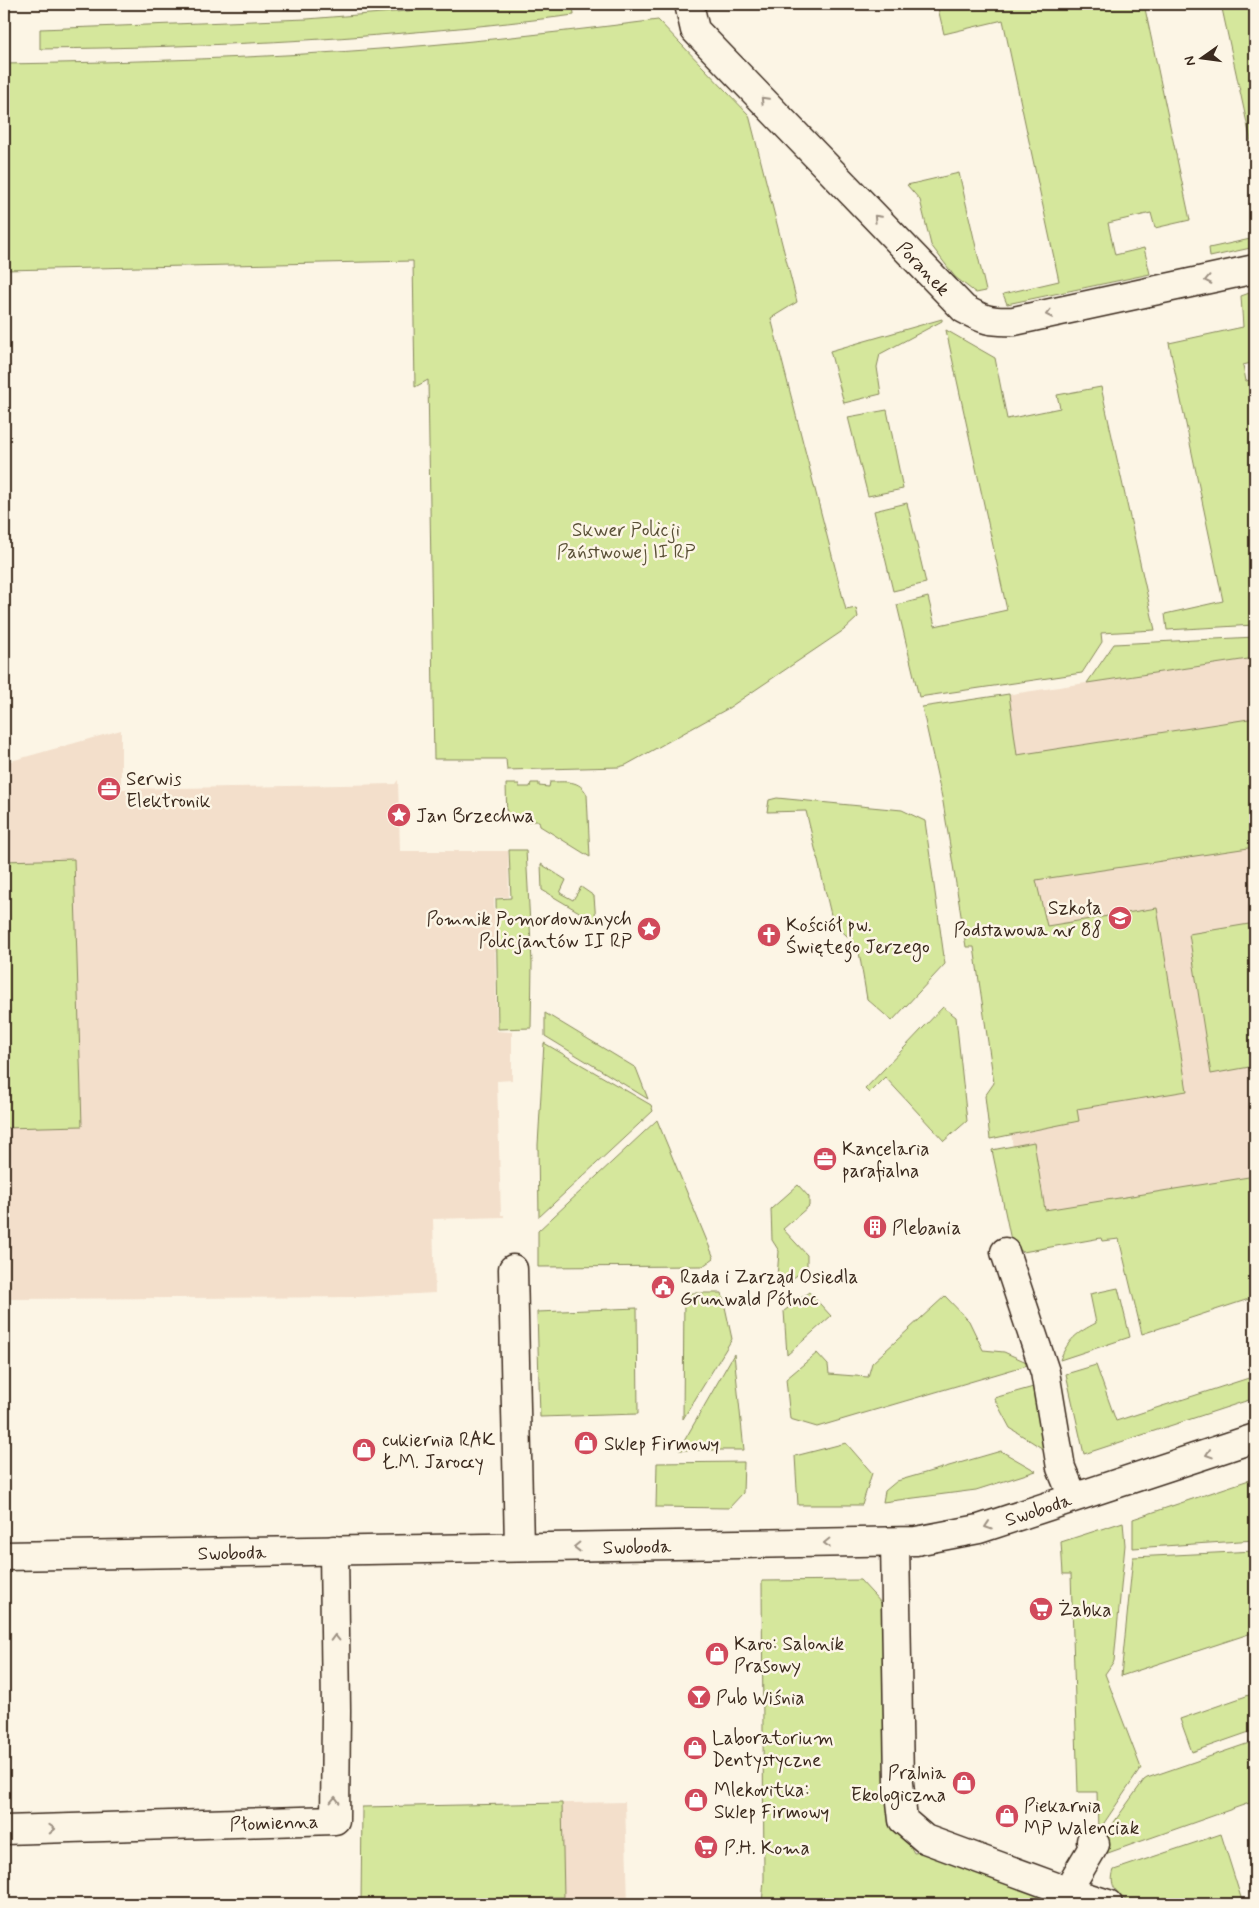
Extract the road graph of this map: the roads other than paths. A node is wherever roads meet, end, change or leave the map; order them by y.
1 (689, 4) edge
2 (1255, 269) edge
3 (1005, 1252) dead end
4 (513, 1269) dead end
5 (1255, 1438) edge
6 (1073, 1497) junction
7 (895, 1542) junction
8 (519, 1548) junction
9 (334, 1550) junction
10 (4, 1556) edge
11 (4, 1830) edge
12 (1091, 1841) dead end
13 (1067, 1892) junction
14 (1108, 1904) edge

2 -> 1 street, Poranek
3 - 6 street
4 - 8 street
5 -> 6 street, Swoboda
6 -> 7 street, Swoboda
7 -> 8 street, Swoboda
7 - 13 street
8 - 9 street, Swoboda
9 - 10 street, Swoboda
11 -> 9 street, Płomienna
12 - 13 street
13 - 14 street

